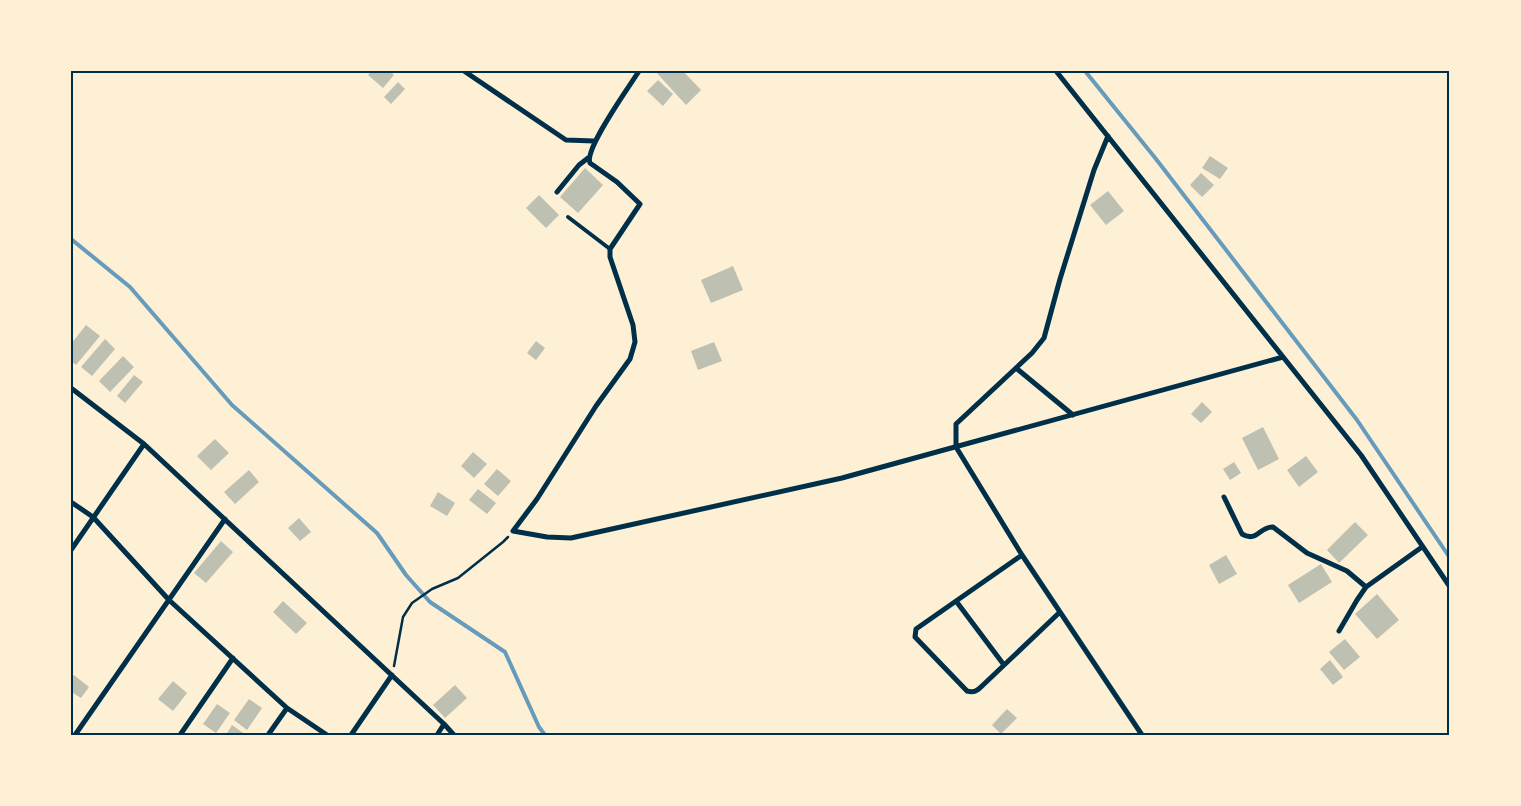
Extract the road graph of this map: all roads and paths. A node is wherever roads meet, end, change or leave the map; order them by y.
1 (464, 71) edge
2 (639, 71) edge
3 (1056, 71) edge
4 (1108, 136) junction
5 (594, 141) junction
6 (588, 158) junction
7 (557, 192) dead end
8 (568, 217) dead end
9 (610, 248) junction
10 (1283, 357) junction
11 (1016, 368) junction
12 (71, 388) edge
13 (1073, 414) junction
14 (144, 444) junction
15 (956, 447) junction
16 (1224, 497) dead end
17 (71, 502) edge
18 (93, 517) junction
19 (226, 520) junction
20 (503, 542) dead end
21 (1422, 547) junction
22 (71, 550) edge
23 (1022, 555) junction
24 (1366, 587) junction
25 (1450, 588) edge
26 (169, 600) junction
27 (956, 601) junction
28 (1060, 612) junction
29 (1339, 632) dead end
30 (233, 658) junction
31 (1004, 665) junction
32 (392, 675) junction
33 (287, 708) junction
34 (444, 724) junction
35 (75, 735) edge
36 (180, 735) edge
37 (268, 735) edge
38 (327, 735) edge
39 (351, 735) edge
40 (437, 735) edge
41 (454, 735) edge
42 (1142, 735) edge

1 - 5 street
2 - 5 street
3 - 4 street
4 - 10 street
4 - 11 street
5 - 6 street
6 - 7 street
6 - 9 street
8 - 9 lane
9 - 15 street
10 - 13 street
10 - 21 street
11 - 13 street
11 - 15 street
12 - 14 street
13 - 15 street
14 - 18 street
14 - 19 street
15 - 23 street
16 - 24 street
17 - 18 street
18 - 22 street
18 - 26 street
19 - 26 street
19 - 32 street
20 - 32 path
21 - 24 street
21 - 25 street
23 - 27 street
23 - 28 street
24 - 29 street
26 - 30 street
26 - 35 street
27 - 31 street
27 - 31 street
28 - 31 street
28 - 42 street
30 - 33 street
30 - 36 street
32 - 34 street
32 - 39 street
33 - 37 street
33 - 38 street
34 - 40 street
34 - 41 street

